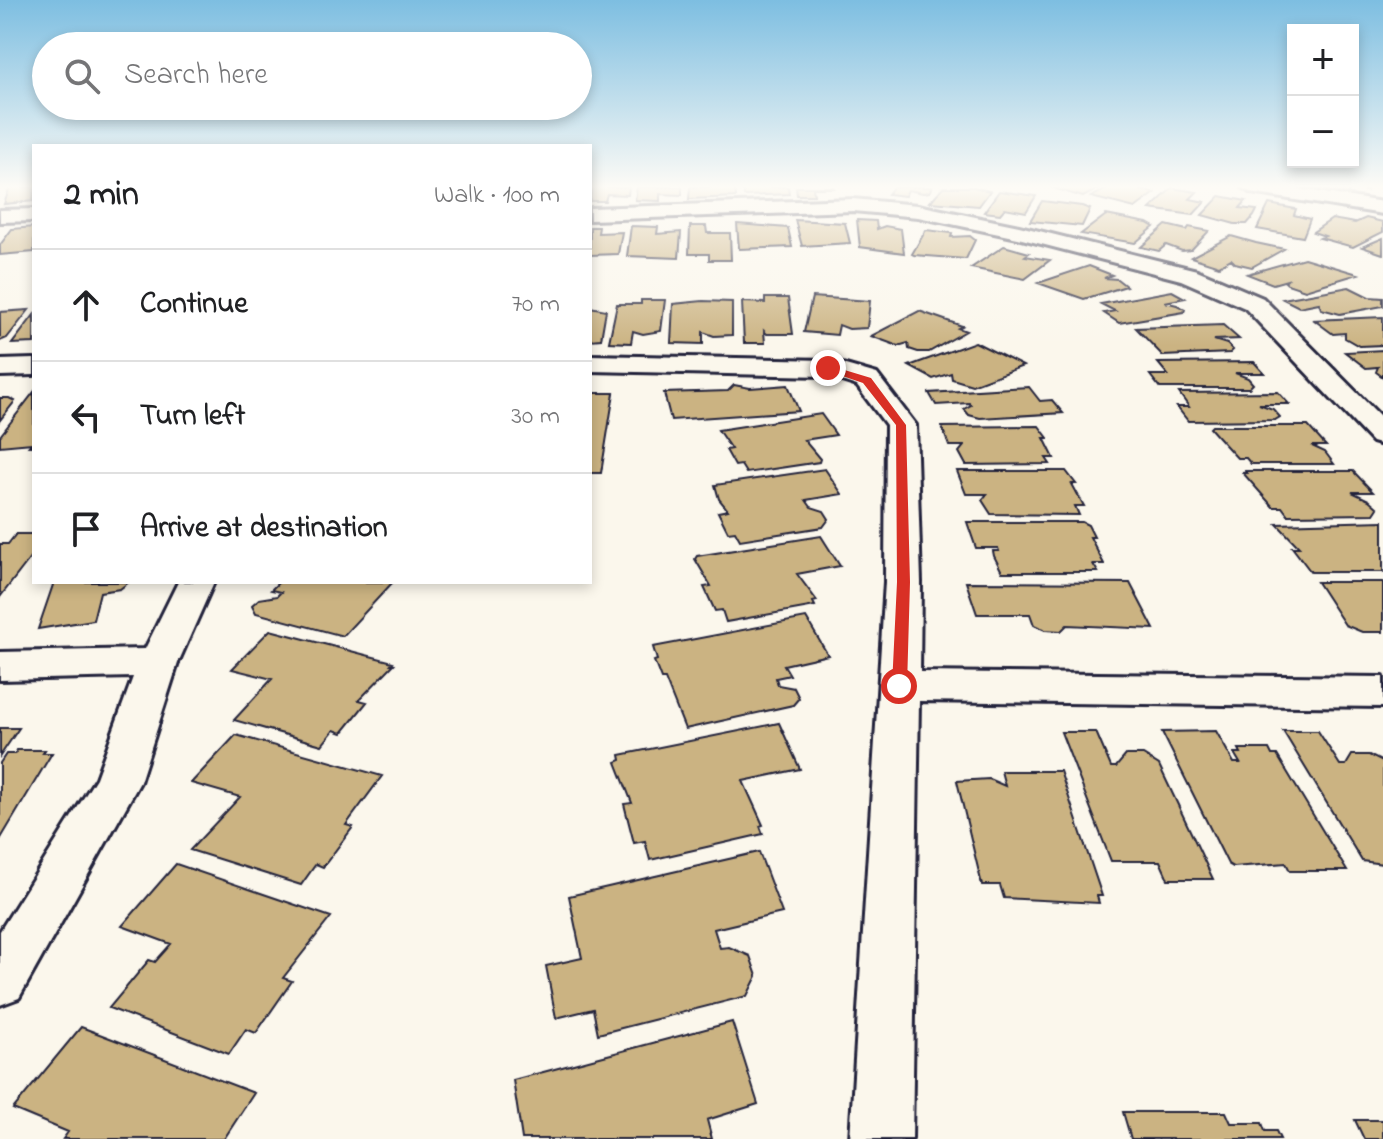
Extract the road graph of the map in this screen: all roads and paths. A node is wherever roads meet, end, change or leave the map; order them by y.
1 (1051, 240) edge
2 (592, 363) edge
3 (32, 367) edge
4 (0, 368) edge
5 (1383, 436) edge
6 (195, 584) edge
7 (158, 663) junction
8 (0, 666) edge
9 (899, 686) junction
10 (1383, 692) edge
11 (0, 980) edge
12 (881, 1139) edge

1 - 5 street
2 - 9 street
3 - 4 street
6 - 7 street
7 - 8 street
7 - 11 street
9 - 10 street
9 - 12 street

